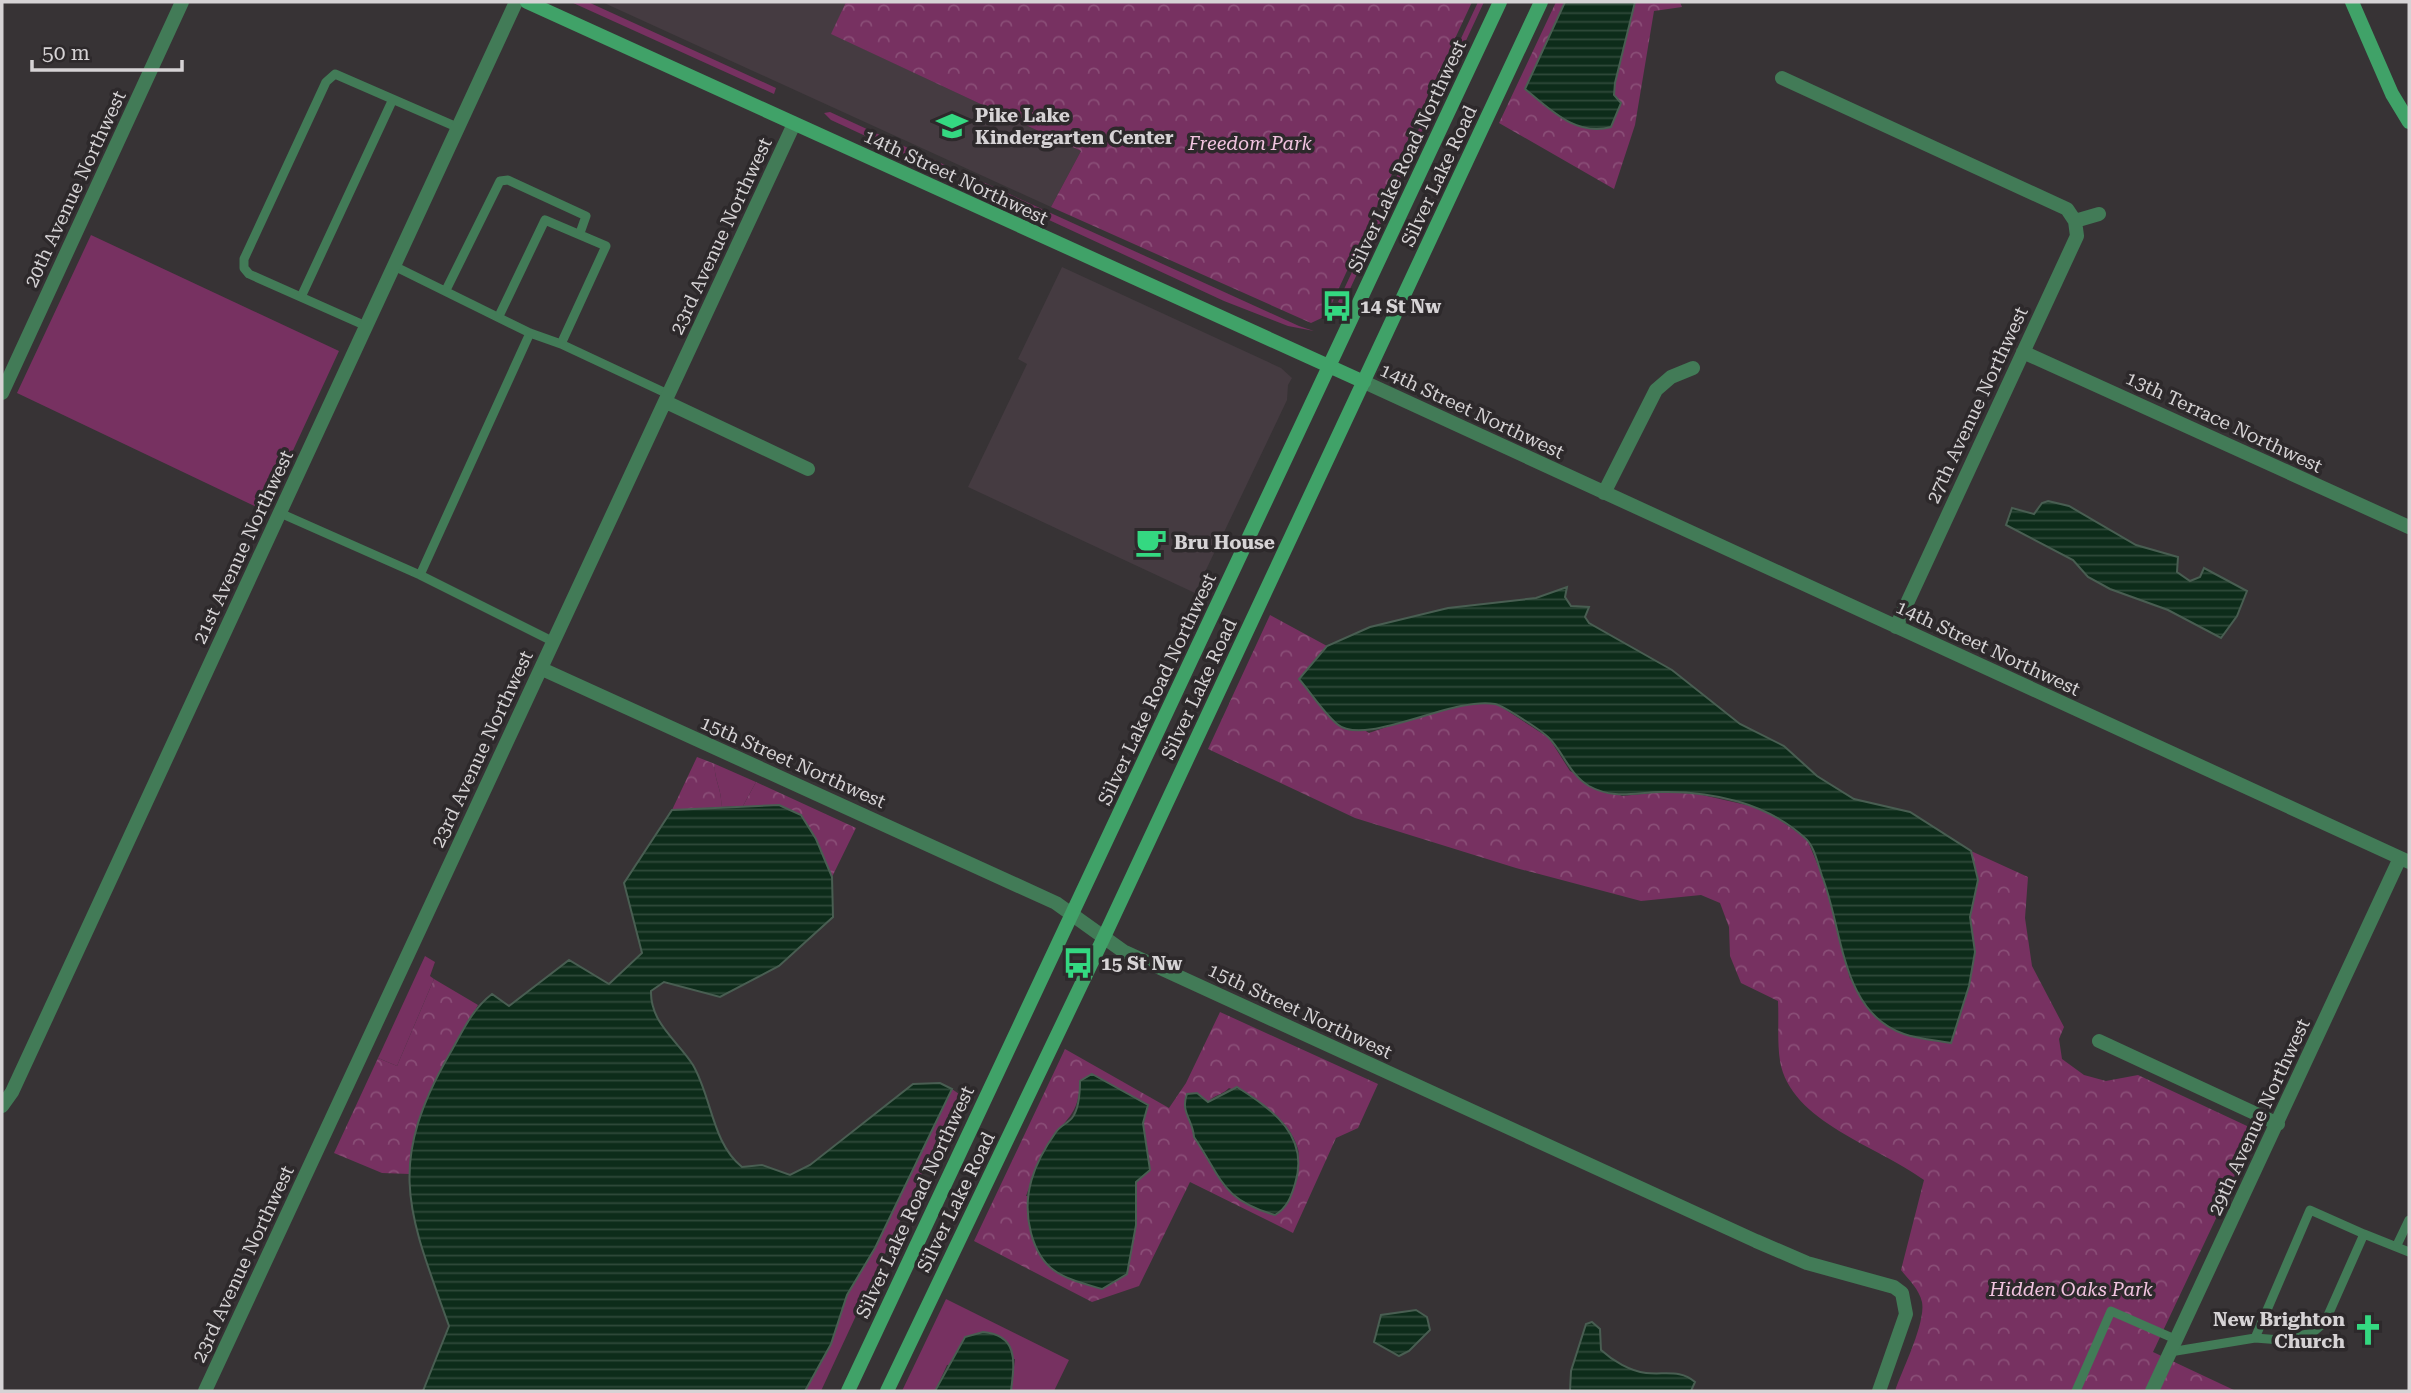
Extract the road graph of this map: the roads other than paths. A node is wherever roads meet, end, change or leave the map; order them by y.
1 (182, 2) edge
2 (516, 2) edge
3 (527, 2) edge
4 (1500, 2) edge
5 (1541, 2) edge
6 (2352, 2) edge
7 (1782, 78) dead end
8 (393, 99) junction
9 (2409, 122) edge
10 (794, 124) junction
11 (459, 128) junction
12 (2099, 214) dead end
13 (2075, 220) junction
14 (580, 233) junction
15 (394, 266) junction
16 (446, 290) junction
17 (301, 298) junction
18 (499, 316) junction
19 (366, 326) junction
20 (530, 333) junction
21 (561, 344) junction
22 (2023, 352) junction
23 (1330, 368) junction
24 (1693, 369) dead end
25 (1364, 382) junction
26 (2, 393) edge
27 (668, 398) junction
28 (808, 469) dead end
29 (1604, 493) junction
30 (280, 513) junction
31 (2409, 527) edge
32 (419, 575) junction
33 (1896, 627) junction
34 (554, 642) junction
35 (542, 669) junction
36 (2405, 860) edge
37 (1073, 915) junction
38 (1103, 939) junction
39 (2099, 1041) dead end
40 (7, 1090) edge
41 (2, 1107) edge
42 (2278, 1124) junction
43 (2409, 1220) edge
44 (2364, 1234) junction
45 (2397, 1245) junction
46 (2409, 1252) edge
47 (2255, 1338) junction
48 (2173, 1345) junction
49 (205, 1391) edge
50 (848, 1391) edge
51 (887, 1391) edge
52 (1879, 1391) edge
53 (2076, 1391) edge
54 (2152, 1391) edge

1 - 26 street, 20th Avenue Northwest
2 - 11 street, 21st Avenue Northwest
3 - 10 main road, 14th Street Northwest
4 - 23 main road, Silver Lake Road Northwest
5 - 25 main road, Silver Lake Road
6 - 9 main road
7 - 13 street
8 - 11 lane
8 - 17 lane
8 - 17 lane
10 - 23 main road, 14th Street Northwest
10 - 27 street, 23rd Avenue Northwest
11 - 15 street, 21st Avenue Northwest
12 - 13 street
13 - 22 street, 27th Avenue Northwest
14 - 16 lane
14 - 18 lane
14 - 21 lane
15 - 16 lane
15 - 19 street, 21st Avenue Northwest
16 - 18 lane
17 - 19 lane
18 - 20 lane
19 - 30 street, 21st Avenue Northwest
20 - 21 lane
20 - 32 lane
21 - 27 lane
22 - 31 street, 13th Terrace Northwest
22 - 33 street, 27th Avenue Northwest
23 - 25 main road, 14th Street Northwest
23 - 37 main road, Silver Lake Road Northwest
24 - 29 street
25 - 29 street, 14th Street Northwest
25 - 38 main road, Silver Lake Road
27 - 28 street
27 - 34 street, 23rd Avenue Northwest
29 - 33 street, 14th Street Northwest
30 - 32 lane
30 - 40 street, 21st Avenue Northwest
32 - 34 lane
33 - 36 street, 14th Street Northwest
34 - 35 street, 23rd Avenue Northwest
35 - 37 street, 15th Street Northwest
35 - 49 street, 23rd Avenue Northwest
36 - 42 street, 29th Avenue Northwest
37 - 38 street, 15th Street Northwest
37 - 50 main road, Silver Lake Road Northwest
38 - 51 main road, Silver Lake Road
38 - 52 street, 15th Street Northwest
39 - 42 street
40 - 41 street, 21st Avenue Northwest
42 - 48 street, 29th Avenue Northwest
43 - 45 lane
44 - 45 lane
44 - 47 lane
44 - 47 lane
45 - 46 lane
47 - 48 lane
48 - 53 lane
48 - 54 street, 29th Avenue Northwest

